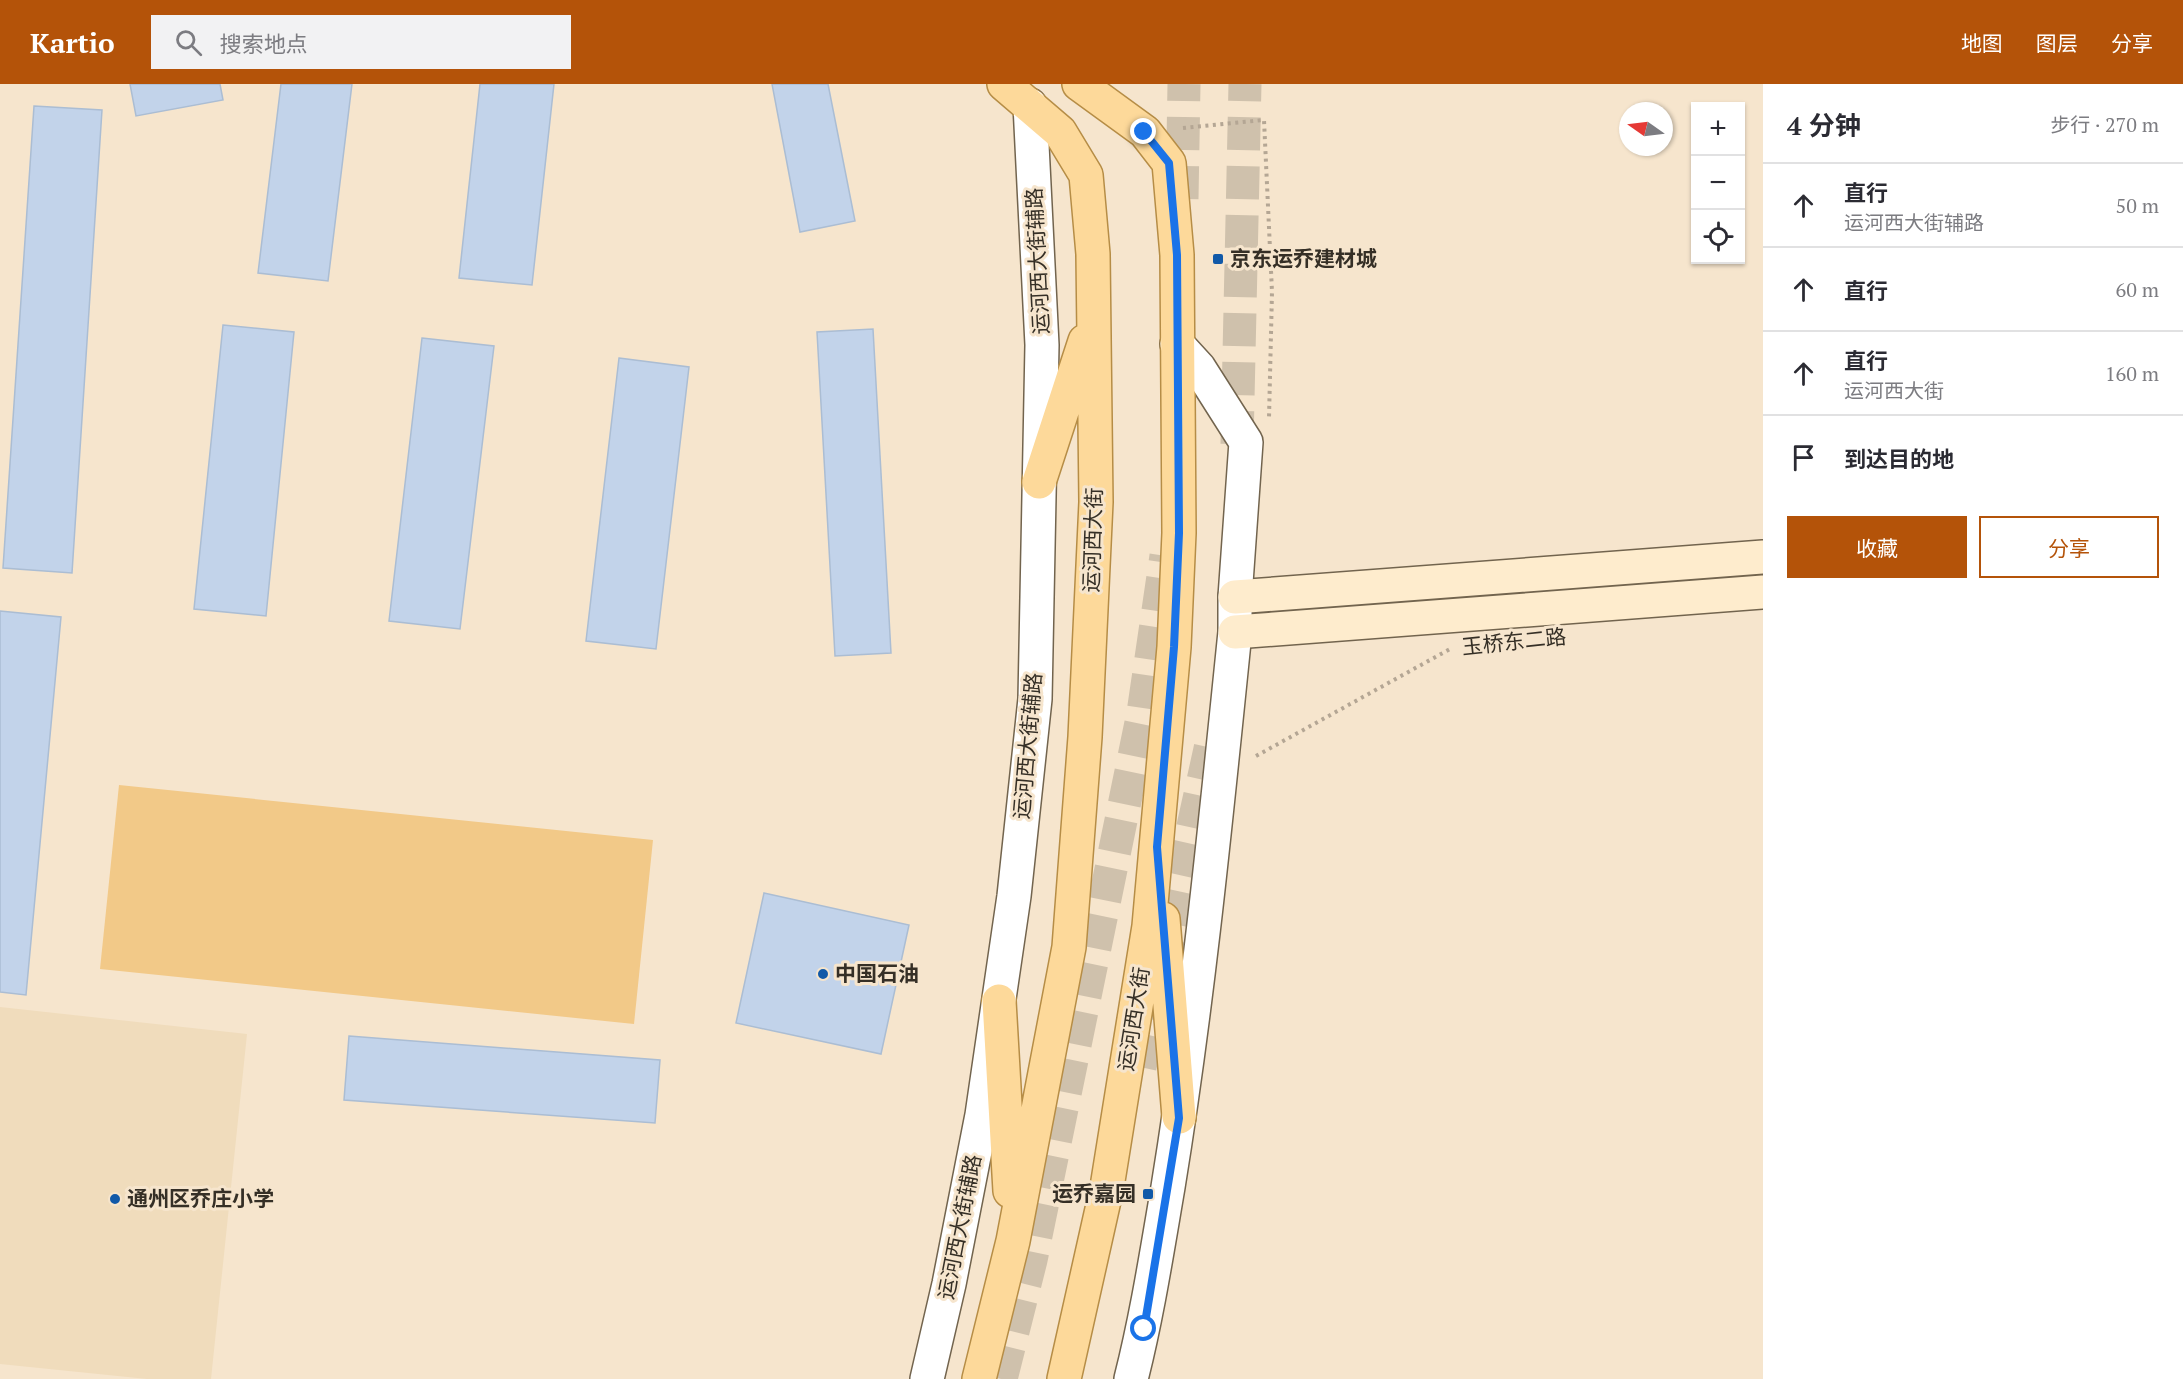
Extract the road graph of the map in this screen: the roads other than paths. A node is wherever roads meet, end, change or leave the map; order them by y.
1 (1004, 84) edge
2 (1078, 84) edge
3 (1030, 105) junction
4 (1094, 316) junction
5 (1177, 344) junction
6 (1039, 482) junction
7 (1763, 557) edge
8 (1763, 592) edge
9 (1235, 597) junction
10 (1235, 632) junction
11 (1157, 847) junction
12 (999, 1001) junction
13 (1179, 1118) junction
14 (1013, 1241) junction
15 (927, 1379) edge
16 (979, 1379) edge
17 (1064, 1379) edge
18 (1131, 1379) edge

1 - 3 main road, 运河西大街
2 - 5 main road, 运河西大街
3 - 4 main road, 运河西大街
3 - 6 street, 运河西大街辅路
4 - 6 main road
4 - 14 main road, 运河西大街
5 - 9 street
5 - 11 main road, 运河西大街
6 - 12 street, 运河西大街辅路
7 - 9 main road
8 - 10 main road, 玉桥东二路
9 - 10 street
10 - 13 street
11 - 13 main road
11 - 17 main road, 运河西大街
12 - 14 main road
12 - 15 street, 运河西大街辅路
13 - 18 street
14 - 16 main road, 运河西大街

